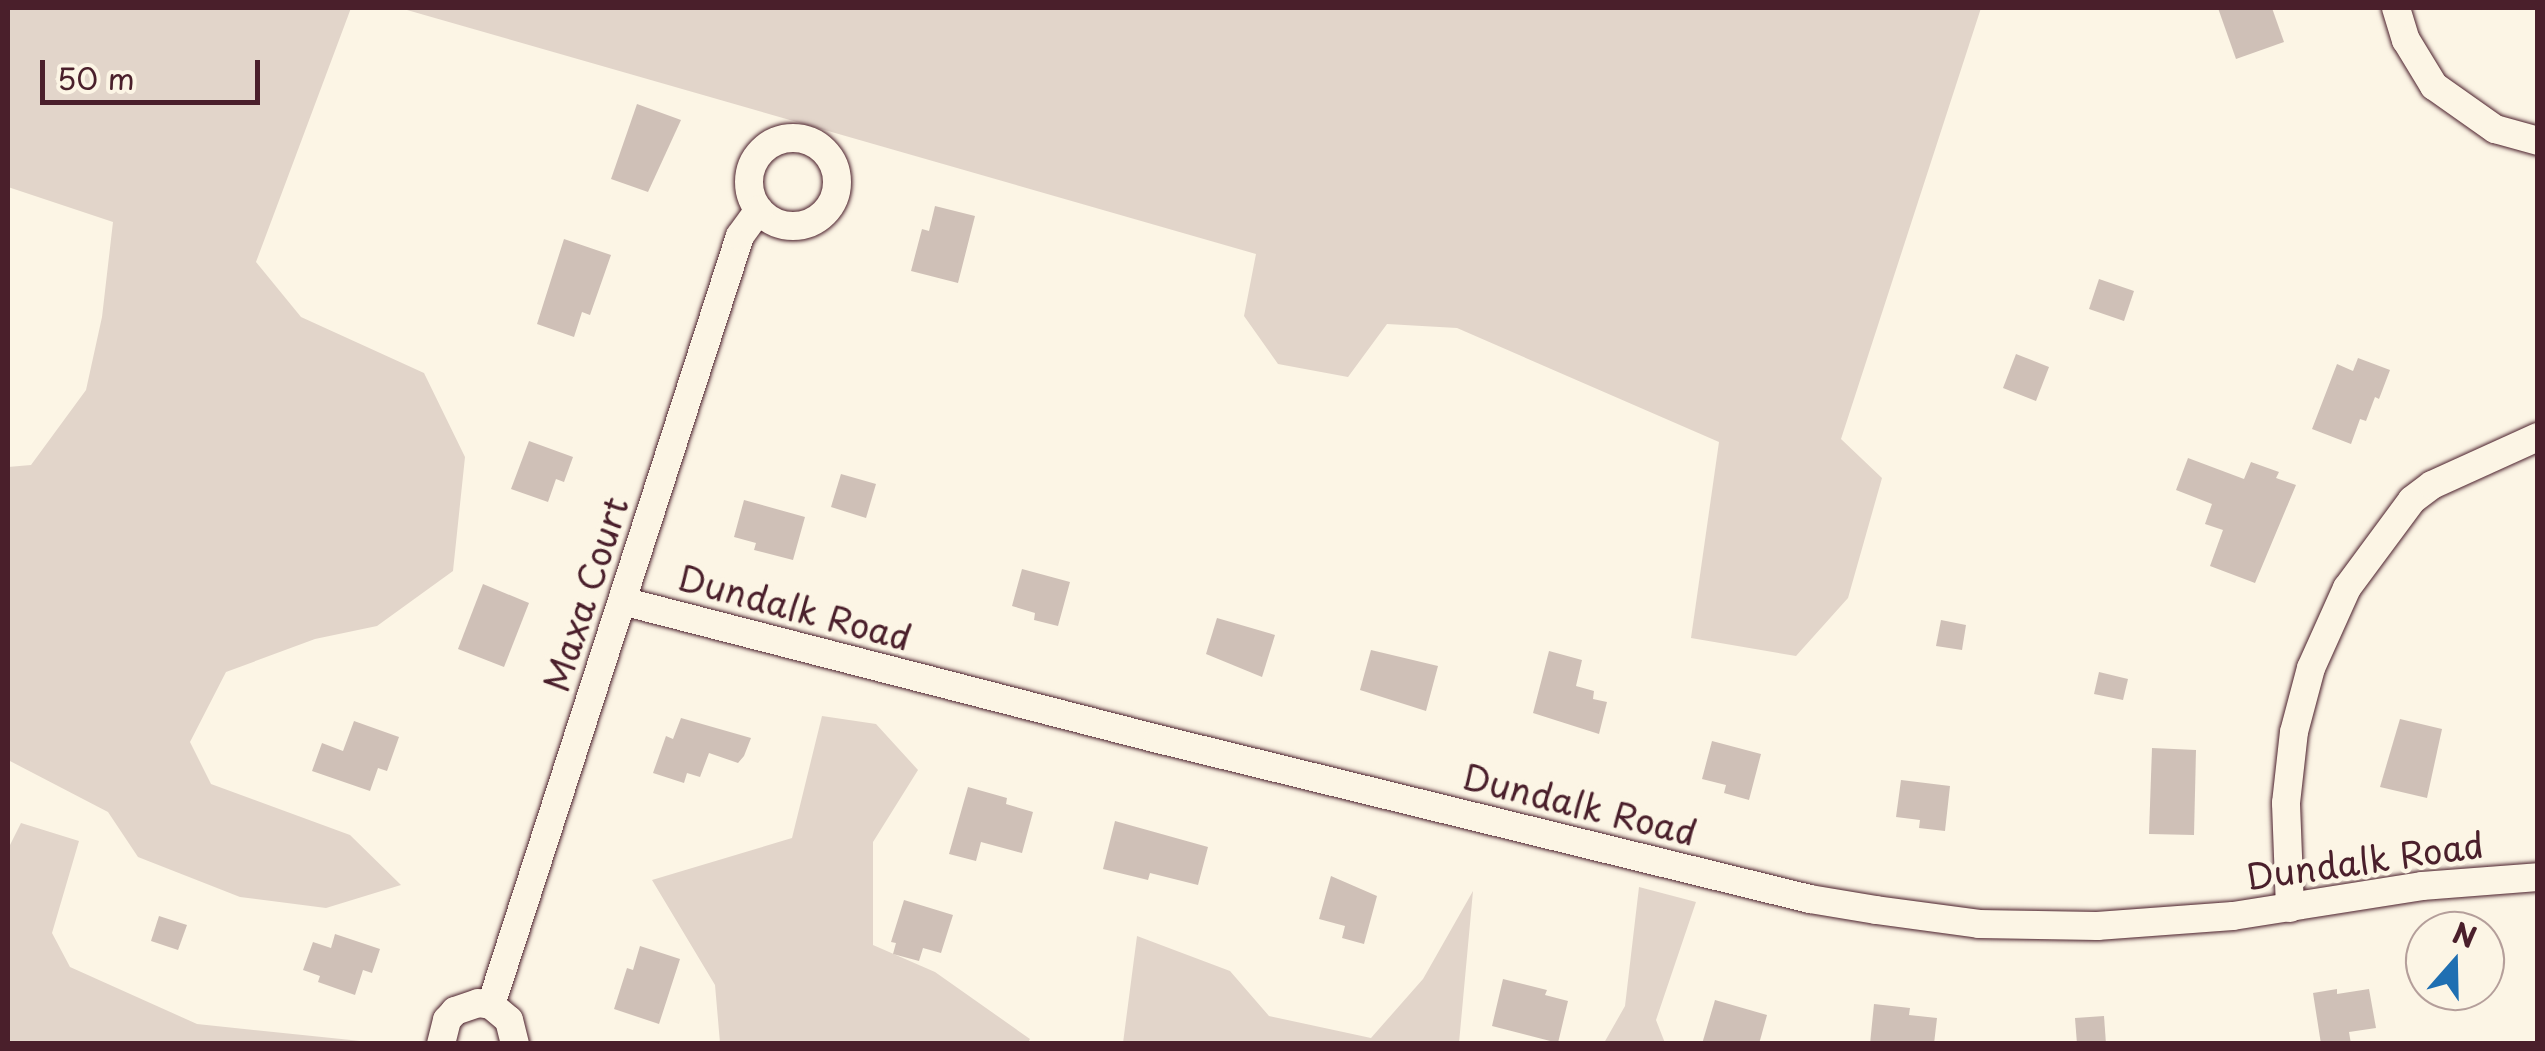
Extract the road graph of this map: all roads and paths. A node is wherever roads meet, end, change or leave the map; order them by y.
1 (2396, 8) edge
2 (2538, 141) edge
3 (760, 210) dead end
4 (2538, 437) edge
5 (622, 601) junction
6 (2538, 877) edge
7 (2290, 908) junction
8 (491, 1005) junction
9 (442, 1044) edge
10 (515, 1044) edge

1 - 2 street
3 - 5 street, Maxa Court
4 - 7 street
5 - 7 street, Dundalk Road
5 - 8 street, Maxa Court
6 - 7 street, Dundalk Road
8 - 9 street
8 - 10 street

